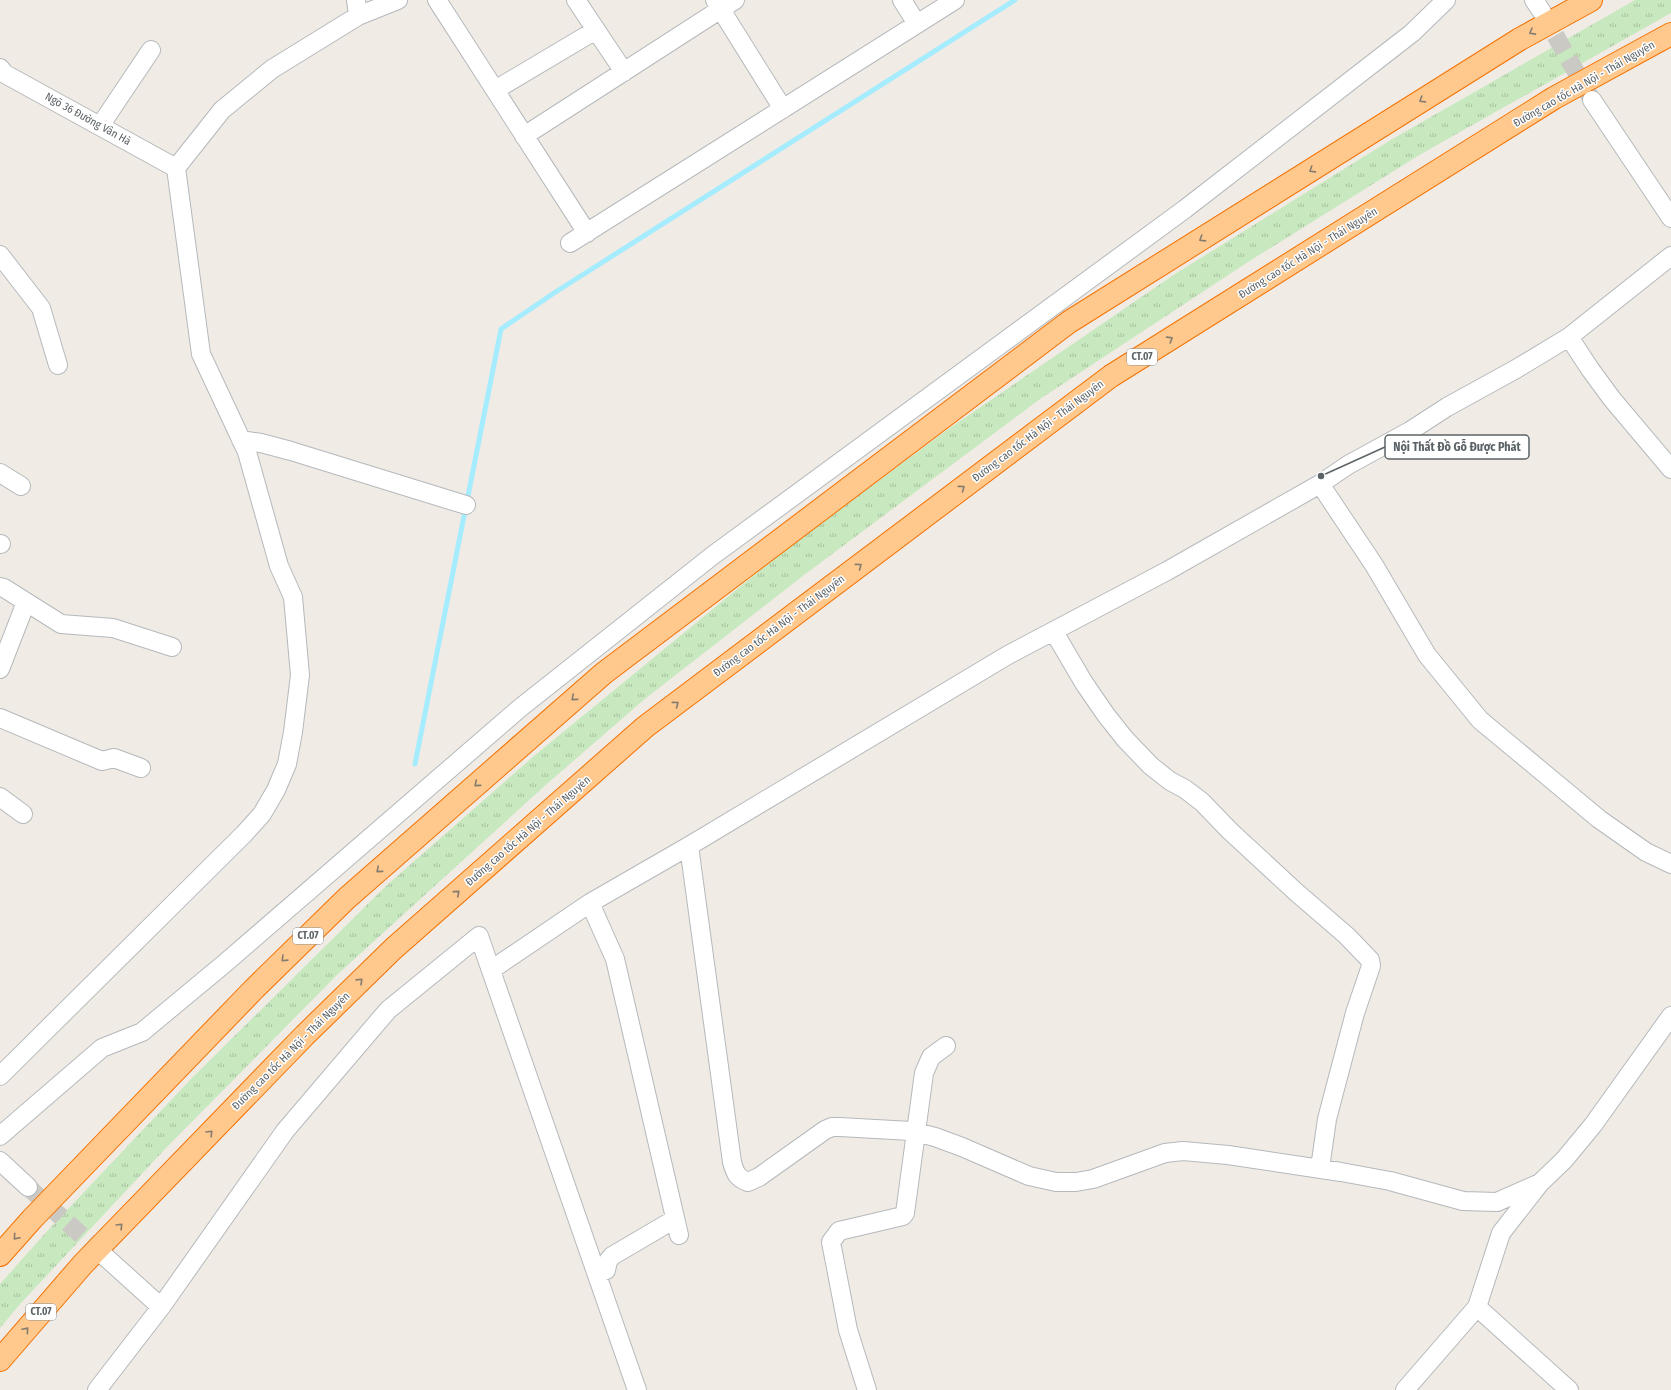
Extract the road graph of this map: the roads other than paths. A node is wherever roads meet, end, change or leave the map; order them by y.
1 (398, 0) edge
2 (437, 0) edge
3 (576, 0) edge
4 (902, 0) edge
5 (956, 0) edge
6 (1446, 0) edge
7 (1591, 0) edge
8 (724, 3) edge
9 (357, 8) edge
10 (918, 24) junction
11 (596, 30) junction
12 (1671, 34) edge
13 (151, 50) dead end
14 (624, 72) junction
15 (2, 75) edge
16 (495, 90) junction
17 (1592, 100) tunnel mouth
18 (783, 108) junction
19 (100, 126) junction
20 (524, 136) junction
21 (176, 168) junction
22 (1671, 218) edge
23 (587, 232) junction
24 (570, 243) dead end
25 (0, 255) edge
26 (1671, 256) edge
27 (1569, 337) junction
28 (58, 365) dead end
29 (241, 440) junction
30 (1671, 470) edge
31 (0, 473) edge
32 (1320, 484) junction
33 (21, 486) dead end
34 (466, 505) dead end
35 (0, 587) edge
36 (24, 601) junction
37 (1054, 632) junction
38 (172, 646) dead end
39 (0, 669) edge
40 (0, 718) edge
41 (141, 768) dead end
42 (0, 797) edge
43 (23, 814) dead end
44 (689, 846) junction
45 (1671, 864) edge
46 (590, 903) junction
47 (491, 970) junction
48 (1671, 1016) edge
49 (946, 1046) dead end
50 (0, 1076) edge
51 (915, 1132) junction
52 (0, 1136) edge
53 (0, 1161) edge
54 (1320, 1168) junction
55 (1540, 1183) junction
56 (28, 1186) tunnel mouth
57 (100, 1252) tunnel mouth
58 (0, 1255) edge
59 (597, 1274) junction
60 (161, 1307) junction
61 (1477, 1307) junction
62 (0, 1360) edge
63 (1413, 1387) edge
64 (96, 1390) edge
65 (637, 1390) edge
66 (867, 1390) edge
67 (1569, 1390) edge

1 - 9 street
2 - 16 street
3 - 11 street
4 - 10 street
5 - 10 street
6 - 52 street
7 -> 58 highway, CT.07
8 - 14 street
8 - 18 street
9 - 21 street
10 - 18 street
11 - 14 street
11 - 16 street
62 -> 12 highway, Đường cao tốc Hà Nội - Thái Nguyên / CT.07
13 - 19 street
14 - 20 street
15 - 19 street, Ngõ 36 Đường Vân Hà
16 - 20 street
17 - 22 street
18 - 23 street
19 - 21 street, Ngõ 36 Đường Vân Hà
20 - 23 street
21 - 29 street
23 - 24 street
25 - 28 street
26 - 27 street
27 - 30 street
27 - 32 street
29 - 34 street
29 - 50 street
31 - 33 street
32 - 37 street
32 - 45 street
35 - 36 street
36 - 38 street
36 - 39 street
37 - 44 street
37 - 54 street
40 - 41 street
42 - 43 street
44 - 46 street
44 - 51 street
46 - 47 street
46 - 59 street
47 - 59 street
47 - 60 street
48 - 55 street
49 - 51 street
51 - 54 street
51 - 66 street
53 - 56 street
54 - 55 street
55 - 61 street
57 - 60 street
59 - 65 street
60 - 64 street
61 - 63 street
61 - 67 street

